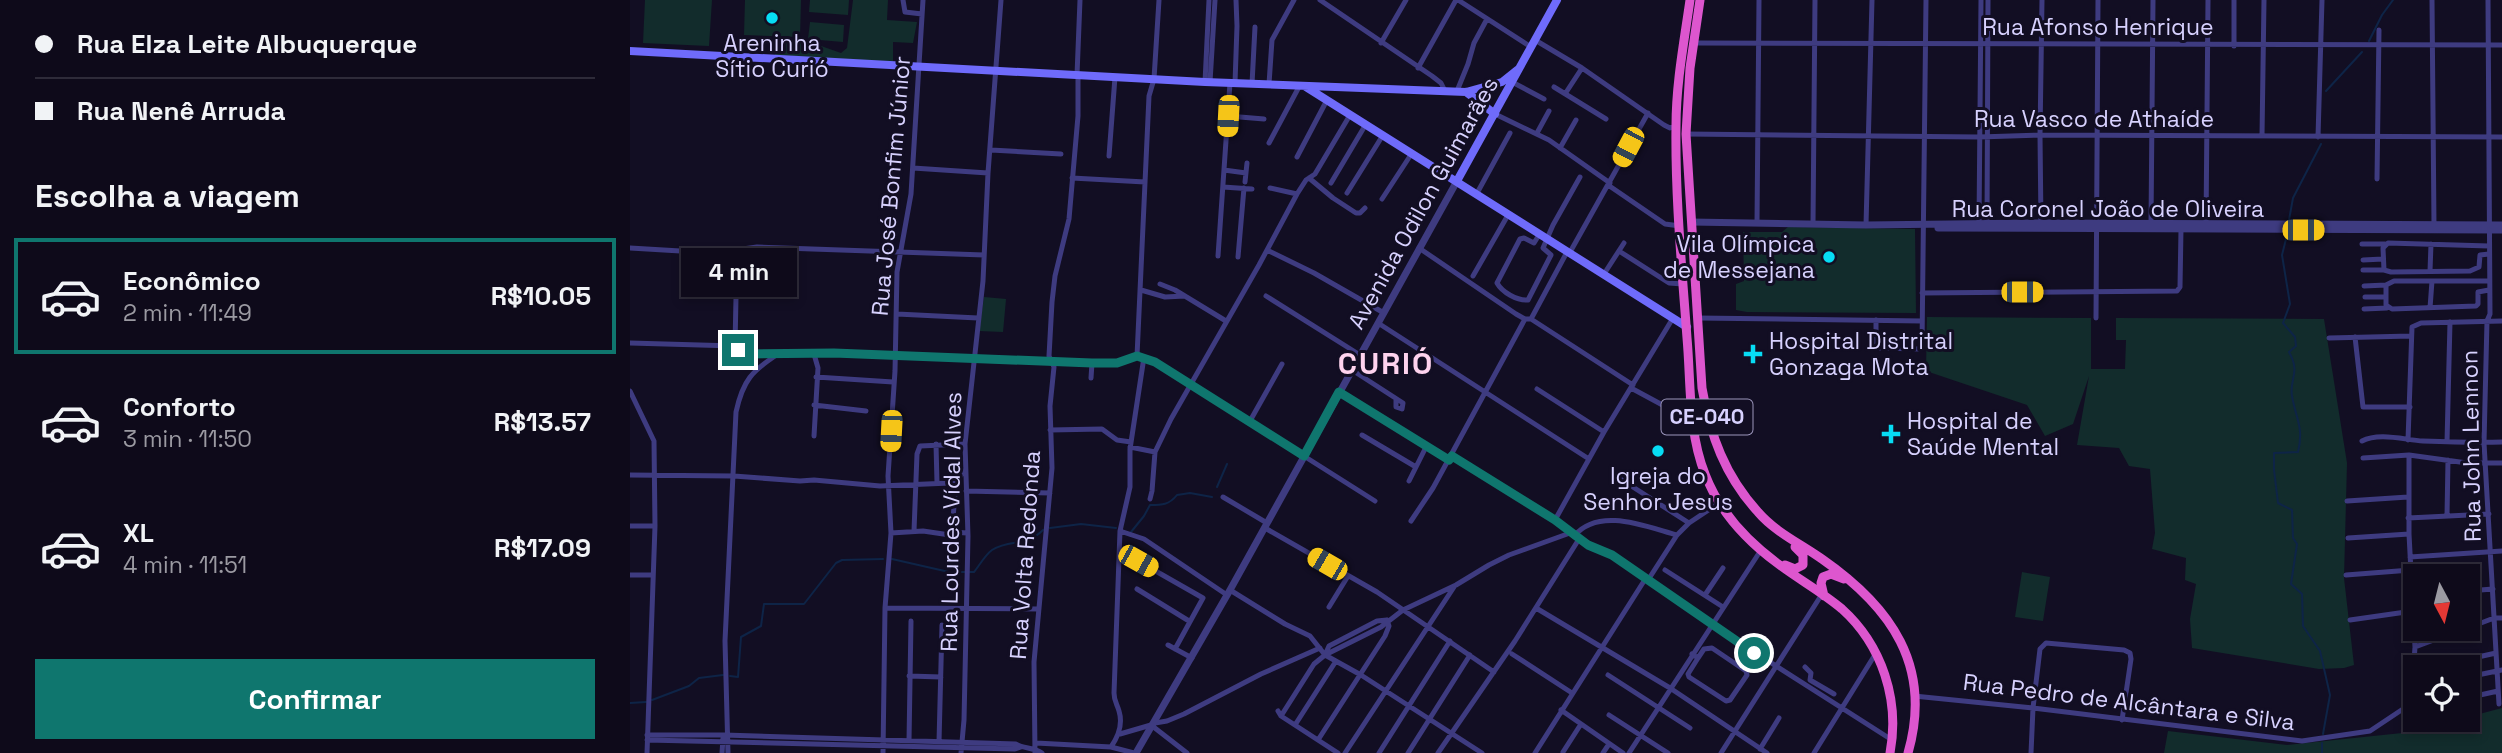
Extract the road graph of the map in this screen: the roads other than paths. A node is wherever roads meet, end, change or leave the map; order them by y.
1 (903, 0) edge
2 (923, 0) edge
3 (1001, 0) edge
4 (1080, 0) edge
5 (1159, 0) edge
6 (1209, 0) edge
7 (1215, 0) edge
8 (1236, 0) edge
9 (1294, 0) edge
10 (1320, 0) edge
11 (1406, 0) edge
12 (1457, 0) edge
13 (1557, 0) edge
14 (1690, 0) edge
15 (1700, 0) edge
16 (1759, 0) edge
17 (1815, 0) edge
18 (1872, 0) edge
19 (1926, 0) edge
20 (1981, 0) edge
21 (1987, 0) edge
22 (2042, 0) edge
23 (2098, 0) edge
24 (2153, 0) edge
25 (2208, 0) edge
26 (2234, 0) edge
27 (2264, 0) edge
28 (2322, 0) edge
29 (2432, 0) edge
30 (2488, 0) edge
31 (922, 13) junction
32 (1487, 19) junction
33 (1255, 27) dead end
34 (2379, 30) dead end
35 (1209, 43) junction
36 (1381, 43) junction
37 (1533, 43) junction
38 (1694, 43) junction
39 (1759, 43) junction
40 (1814, 44) junction
41 (1871, 44) junction
42 (1926, 44) junction
43 (1980, 44) junction
44 (1987, 44) junction
45 (2042, 45) junction
46 (2098, 45) junction
47 (2153, 45) junction
48 (2208, 45) junction
49 (2263, 45) junction
50 (2378, 45) junction
51 (2488, 45) junction
52 (2234, 46) junction
53 (2322, 46) junction
54 (2432, 46) junction
55 (2502, 46) edge
56 (630, 51) edge
57 (920, 65) junction
58 (1418, 68) junction
59 (1582, 68) junction
60 (997, 69) junction
61 (1517, 70) junction
62 (1078, 75) junction
63 (1115, 77) junction
64 (1154, 79) junction
65 (1207, 82) junction
66 (1512, 82) junction
67 (1233, 83) junction
68 (1252, 84) junction
69 (1269, 84) junction
70 (1302, 85) junction
71 (1329, 87) junction
72 (1554, 87) dead end
73 (1983, 87) junction
74 (1444, 91) junction
75 (1462, 92) junction
76 (1565, 94) junction
77 (1325, 99) junction
78 (1544, 99) dead end
79 (1549, 111) dead end
80 (1648, 113) junction
81 (1495, 114) junction
82 (1350, 115) junction
83 (1228, 116) junction
84 (1264, 119) dead end
85 (1606, 119) dead end
86 (1576, 120) dead end
87 (1366, 124) junction
88 (1676, 126) junction
89 (1510, 133) dead end
90 (1537, 133) junction
91 (1686, 134) junction
92 (1383, 135) junction
93 (1814, 135) junction
94 (1868, 135) junction
95 (2040, 135) junction
96 (1758, 136) junction
97 (1924, 136) junction
98 (2097, 136) junction
99 (2154, 136) junction
100 (2207, 136) junction
101 (2262, 136) junction
102 (2434, 136) junction
103 (1982, 137) junction
104 (2318, 137) junction
105 (2376, 137) junction
106 (2488, 137) junction
107 (2502, 137) edge
108 (1269, 143) dead end
109 (1560, 148) junction
110 (991, 150) junction
111 (1412, 153) junction
112 (1061, 155) dead end
113 (1110, 156) dead end
114 (1297, 157) dead end
115 (1247, 163) dead end
116 (913, 168) junction
117 (1224, 170) junction
118 (988, 173) junction
119 (1246, 173) junction
120 (1580, 177) dead end
121 (1072, 178) junction
122 (1309, 178) junction
123 (2377, 179) dead end
124 (1457, 181) junction
125 (1144, 182) junction
126 (1331, 183) dead end
127 (1609, 184) junction
128 (1245, 185) junction
129 (1223, 187) junction
130 (1270, 188) dead end
131 (1252, 189) dead end
132 (1347, 193) dead end
133 (1297, 194) junction
134 (1476, 195) junction
135 (1382, 199) dead end
136 (1365, 208) dead end
137 (1508, 215) junction
138 (1691, 222) junction
139 (1757, 223) junction
140 (1812, 224) junction
141 (2151, 224) junction
142 (1866, 225) junction
143 (1924, 225) junction
144 (1983, 225) junction
145 (2434, 225) junction
146 (1680, 226) junction
147 (2041, 226) junction
148 (2096, 226) junction
149 (2206, 227) junction
150 (2488, 228) junction
151 (2502, 228) edge
152 (2181, 229) junction
153 (1539, 235) junction
154 (1548, 240) junction
155 (1624, 243) dead end
156 (2362, 244) dead end
157 (2385, 244) junction
158 (2431, 244) junction
159 (2489, 246) junction
160 (630, 248) edge
161 (1419, 248) junction
162 (737, 249) junction
163 (1267, 250) junction
164 (1619, 251) junction
165 (902, 252) junction
166 (1568, 253) junction
167 (2489, 254) junction
168 (984, 255) junction
169 (1218, 256) dead end
170 (1238, 257) dead end
171 (2383, 259) junction
172 (2362, 260) dead end
173 (2363, 270) dead end
174 (2384, 270) junction
175 (2430, 271) junction
176 (1604, 274) junction
177 (1474, 276) dead end
178 (2432, 281) junction
179 (2489, 281) junction
180 (1160, 284) dead end
181 (1684, 285) junction
182 (2385, 285) junction
183 (2364, 286) dead end
184 (1141, 290) junction
185 (2489, 290) junction
186 (2096, 292) junction
187 (1922, 293) junction
188 (1186, 296) junction
189 (1266, 296) dead end
190 (2365, 297) dead end
191 (2385, 297) junction
192 (2387, 308) junction
193 (2430, 308) junction
194 (2364, 309) dead end
195 (1384, 313) junction
196 (897, 314) junction
197 (978, 318) junction
198 (1673, 318) junction
199 (1697, 318) junction
200 (2096, 318) dead end
201 (1528, 319) junction
202 (1876, 320) junction
203 (1922, 320) junction
204 (1226, 321) junction
205 (2487, 321) junction
206 (2502, 321) edge
207 (2450, 322) junction
208 (1378, 323) junction
209 (1686, 327) junction
210 (2411, 336) junction
211 (2355, 337) junction
212 (2329, 338) dead end
213 (630, 344) edge
214 (735, 346) junction
215 (778, 354) junction
216 (814, 354) junction
217 (895, 355) junction
218 (1360, 355) junction
219 (1141, 357) junction
220 (973, 358) junction
221 (1052, 360) junction
222 (1092, 363) junction
223 (1282, 364) dead end
224 (1352, 370) junction
225 (816, 377) junction
226 (1091, 378) dead end
227 (893, 382) junction
228 (1191, 384) junction
229 (1632, 386) junction
230 (1537, 389) dead end
231 (630, 391) edge
232 (1339, 392) junction
233 (1486, 393) junction
234 (1396, 399) dead end
235 (814, 405) junction
236 (2410, 407) junction
237 (866, 411) dead end
238 (1250, 421) junction
239 (1693, 422) junction
240 (1050, 430) junction
241 (1604, 432) junction
242 (1362, 435) dead end
243 (814, 436) dead end
244 (2408, 440) junction
245 (2362, 441) dead end
246 (2446, 442) junction
247 (2502, 442) edge
248 (2484, 443) junction
249 (936, 444) junction
250 (965, 444) junction
251 (1131, 444) junction
252 (1426, 447) junction
253 (1155, 452) junction
254 (2409, 455) junction
255 (1304, 456) junction
256 (1450, 458) junction
257 (2363, 458) dead end
258 (1588, 459) junction
259 (2448, 460) junction
260 (2487, 463) junction
261 (2502, 463) edge
262 (1416, 467) junction
263 (964, 470) junction
264 (655, 474) junction
265 (630, 475) edge
266 (734, 476) junction
267 (956, 480) junction
268 (1409, 481) dead end
269 (1622, 481) dead end
270 (937, 483) junction
271 (916, 485) junction
272 (889, 486) junction
273 (966, 491) junction
274 (1050, 494) junction
275 (1223, 497) dead end
276 (2408, 497) junction
277 (1150, 499) dead end
278 (1375, 501) dead end
279 (2347, 501) dead end
280 (1719, 503) junction
281 (2489, 514) junction
282 (2447, 516) junction
283 (2408, 518) junction
284 (1555, 520) junction
285 (1411, 521) dead end
286 (1689, 523) junction
287 (630, 526) edge
288 (655, 526) junction
289 (1266, 526) junction
290 (1778, 529) junction
291 (914, 531) junction
292 (1120, 531) junction
293 (952, 532) junction
294 (891, 533) junction
295 (967, 533) junction
296 (2409, 534) junction
297 (1677, 535) junction
298 (1575, 536) junction
299 (2348, 538) dead end
300 (1761, 550) junction
301 (2502, 551) edge
302 (2490, 552) junction
303 (2410, 557) junction
304 (1138, 561) dead end
305 (1777, 563) junction
306 (2410, 564) edge
307 (1723, 568) dead end
308 (1665, 570) dead end
309 (2403, 571) edge
310 (630, 575) edge
311 (653, 575) junction
312 (2346, 575) dead end
313 (1348, 576) junction
314 (1647, 579) junction
315 (1852, 582) junction
316 (1456, 585) junction
317 (1137, 589) dead end
318 (2493, 589) junction
319 (2480, 590) edge
320 (1229, 592) junction
321 (1705, 595) junction
322 (1823, 595) junction
323 (1329, 607) dead end
324 (1723, 607) junction
325 (885, 608) junction
326 (1038, 608) junction
327 (1536, 608) junction
328 (967, 609) junction
329 (1403, 610) junction
330 (2403, 612) edge
331 (2494, 618) junction
332 (2502, 618) edge
333 (1387, 620) junction
334 (2350, 620) dead end
335 (911, 621) dead end
336 (1189, 621) junction
337 (2480, 623) edge
338 (942, 625) dead end
339 (1712, 625) junction
340 (1428, 626) junction
341 (1450, 641) junction
342 (2415, 641) edge
343 (2431, 641) edge
344 (1168, 645) dead end
345 (1601, 647) junction
346 (2415, 647) junction
347 (1320, 648) junction
348 (1175, 649) junction
349 (1876, 653) junction
350 (2496, 653) junction
351 (1512, 654) dead end
352 (1325, 655) junction
353 (1470, 655) junction
354 (2415, 655) edge
355 (1695, 656) junction
356 (2480, 657) edge
357 (1192, 658) junction
358 (1336, 661) junction
359 (1776, 667) junction
360 (1805, 667) dead end
361 (2499, 670) edge
362 (1494, 672) junction
363 (2480, 674) edge
364 (1360, 675) junction
365 (909, 676) junction
366 (1608, 676) dead end
367 (941, 677) junction
368 (1810, 680) junction
369 (1805, 686) junction
370 (1670, 688) junction
371 (1386, 691) junction
372 (2498, 691) junction
373 (1572, 693) junction
374 (1834, 694) dead end
375 (2480, 695) edge
376 (1914, 696) junction
377 (2499, 704) dead end
378 (1409, 706) junction
379 (1658, 708) junction
380 (1842, 708) junction
381 (2033, 708) junction
382 (2403, 709) edge
383 (1561, 710) junction
384 (1609, 715) dead end
385 (1779, 718) dead end
386 (1430, 720) junction
387 (2122, 720) junction
388 (1581, 724) junction
389 (1154, 725) junction
390 (1295, 725) junction
391 (1690, 728) dead end
392 (1734, 732) junction
393 (1120, 734) junction
394 (1451, 734) junction
395 (1640, 736) junction
396 (647, 738) junction
397 (725, 738) junction
398 (1318, 740) junction
399 (1892, 740) junction
400 (803, 741) junction
401 (909, 741) junction
402 (939, 742) junction
403 (883, 743) junction
404 (1609, 744) junction
405 (1111, 747) junction
406 (962, 748) edge
407 (1035, 748) edge
408 (1760, 748) junction
409 (1563, 752) edge
410 (1724, 752) edge
411 (1910, 752) edge
412 (647, 753) edge
413 (722, 753) edge
414 (728, 753) edge
415 (803, 753) edge
416 (883, 753) edge
417 (1042, 753) edge
418 (1135, 753) edge
419 (1186, 753) edge
420 (1338, 753) edge
421 (1345, 753) edge
422 (1379, 753) edge
423 (1408, 753) edge
424 (1439, 753) edge
425 (1482, 753) edge
426 (1535, 753) edge
427 (1604, 753) edge
428 (1623, 753) edge
429 (1629, 753) edge
430 (1668, 753) edge
431 (1767, 753) edge
432 (1814, 753) edge
433 (1889, 753) edge
434 (2031, 753) edge

1 - 31 street
2 - 31 street, Rua José Bonfim Júnior
3 - 60 street, Rua Lourdes Vídal Alves
4 - 62 street, Rua Volta Redonda
5 - 64 street
6 - 35 street
7 - 35 street
8 - 67 street
9 - 69 street
10 - 36 street
11 - 36 street
12 - 32 street
12 - 58 street
13 - 37 main road, Avenida Odilon Guimarães
14 - 88 highway, CE-040
15 - 38 highway, CE-040
16 - 39 street
17 - 40 street
18 - 41 street
19 - 42 street
20 - 43 street
21 - 44 street
22 - 45 street
23 - 46 street
24 - 47 street
25 - 48 street
26 - 52 street
27 - 49 street
28 - 53 street
29 - 54 street
30 - 51 street, Rua John Lennon
31 - 57 street, Rua José Bonfim Júnior
32 - 37 street
32 - 75 street
33 - 68 street
34 - 50 street
35 - 65 street
36 - 58 street
37 - 59 street
37 - 61 main road, Avenida Odilon Guimarães
38 - 39 street, Rua Afonso Henrique
38 - 91 highway, CE-040
39 - 40 street, Rua Afonso Henrique
39 - 96 street
40 - 41 street, Rua Afonso Henrique
40 - 93 street
41 - 42 street, Rua Afonso Henrique
41 - 94 street
42 - 43 street, Rua Afonso Henrique
42 - 97 street
43 - 44 street, Rua Afonso Henrique
43 - 73 street
44 - 45 street, Rua Afonso Henrique
44 - 73 street
45 - 46 street, Rua Afonso Henrique
45 - 95 street
46 - 47 street, Rua Afonso Henrique
46 - 98 street
47 - 48 street, Rua Afonso Henrique
47 - 99 street
48 - 52 street, Rua Afonso Henrique
48 - 100 street
49 - 52 street, Rua Afonso Henrique
49 - 53 street, Rua Afonso Henrique
49 - 101 street
50 - 53 street, Rua Afonso Henrique
50 - 54 street, Rua Afonso Henrique
50 - 105 street
51 - 54 street, Rua Afonso Henrique
51 - 55 street, Rua Afonso Henrique
51 - 106 street, Rua John Lennon
53 - 104 street
54 - 102 street
56 - 57 main road
57 - 60 main road
57 - 116 street, Rua José Bonfim Júnior
58 - 74 street
59 - 76 street
59 - 80 street
60 - 62 main road
60 - 110 street, Rua Lourdes Vídal Alves
61 - 66 main road, Avenida Odilon Guimarães
61 - 75 main road
62 - 63 main road
62 - 121 street, Rua Volta Redonda
63 - 64 main road
63 - 113 street
64 - 65 main road
64 - 125 street
65 - 67 main road
66 - 78 street
66 - 81 main road, Avenida Odilon Guimarães
67 - 68 main road
67 - 83 street
68 - 69 main road
69 - 70 main road
70 - 71 main road
70 - 77 main road
70 - 108 street
71 - 74 main road
71 - 77 main road
72 - 76 street
73 - 103 street
74 - 75 main road
75 - 81 main road
76 - 85 street
77 - 82 main road
77 - 114 street
79 - 90 street
80 - 88 street
80 - 127 street
81 - 90 street
81 - 124 main road, Avenida Odilon Guimarães
82 - 87 main road
82 - 122 street
83 - 84 street
83 - 117 street
86 - 109 street
87 - 92 main road
87 - 126 street
88 - 146 highway, CE-040
89 - 134 street
90 - 109 street
91 - 96 street, Rua Vasco de Athaíde
91 - 138 highway, CE-040
92 - 111 main road
92 - 132 street
93 - 94 street, Rua Vasco de Athaíde
93 - 96 street, Rua Vasco de Athaíde
93 - 140 street
94 - 97 street, Rua Vasco de Athaíde
94 - 142 street
95 - 98 street, Rua Vasco de Athaíde
95 - 103 street, Rua Vasco de Athaíde
95 - 147 street
96 - 139 street
97 - 103 street, Rua Vasco de Athaíde
97 - 143 street
98 - 99 street, Rua Vasco de Athaíde
98 - 148 street
99 - 100 street, Rua Vasco de Athaíde
99 - 141 street
100 - 101 street, Rua Vasco de Athaíde
100 - 149 street
101 - 104 street, Rua Vasco de Athaíde
102 - 105 street, Rua Vasco de Athaíde
102 - 106 street, Rua Vasco de Athaíde
102 - 145 street
103 - 144 street
104 - 105 street, Rua Vasco de Athaíde
105 - 123 street
106 - 107 street, Rua Vasco de Athaíde
106 - 150 street, Rua John Lennon
109 - 127 street
110 - 112 street
110 - 118 street, Rua Lourdes Vídal Alves
111 - 124 main road
111 - 135 street
115 - 119 street
116 - 118 street
116 - 165 street, Rua José Bonfim Júnior
117 - 119 street
117 - 129 street
118 - 168 street, Rua Lourdes Vídal Alves
119 - 128 street
120 - 154 street
121 - 125 street
121 - 221 street, Rua Volta Redonda
122 - 133 street
122 - 136 street
124 - 134 main road
124 - 161 street, Avenida Odilon Guimarães
125 - 184 street
127 - 146 street
127 - 166 street
128 - 129 street
128 - 131 street
128 - 170 street
129 - 169 street
130 - 133 street
133 - 163 street
134 - 137 main road
137 - 153 main road
137 - 177 street
138 - 139 street, Rua Coronel João de Oliveira
138 - 199 highway, CE-040
139 - 140 street, Rua Coronel João de Oliveira
140 - 142 street, Rua Coronel João de Oliveira
141 - 148 street, Rua Coronel João de Oliveira
141 - 149 street, Rua Coronel João de Oliveira
142 - 143 street, Rua Coronel João de Oliveira
143 - 144 street, Rua Coronel João de Oliveira
143 - 187 street
144 - 147 street, Rua Coronel João de Oliveira
145 - 149 street, Rua Coronel João de Oliveira
145 - 150 street, Rua Coronel João de Oliveira
146 - 181 highway, CE-040
147 - 148 street, Rua Coronel João de Oliveira
148 - 152 street, Rua Coronel João de Oliveira
148 - 186 street
149 - 150 street, Rua Coronel João de Oliveira
149 - 152 street, Rua Coronel João de Oliveira
150 - 151 street, Rua Coronel João de Oliveira
150 - 159 street, Rua John Lennon
152 - 186 street
153 - 154 main road
153 - 154 street
154 - 166 main road
155 - 164 street
156 - 157 street
157 - 158 street
157 - 171 street
158 - 159 street
158 - 175 street
159 - 167 street, Rua John Lennon
160 - 162 street
161 - 195 street, Avenida Odilon Guimarães
161 - 201 street
162 - 165 street
162 - 214 street
163 - 195 street
163 - 204 street
164 - 176 street
164 - 181 street
165 - 168 street
165 - 196 street, Rua José Bonfim Júnior
166 - 176 main road
166 - 201 street
167 - 175 street
167 - 179 street, Rua John Lennon
168 - 197 street, Rua Lourdes Vídal Alves
171 - 172 street
171 - 174 street
173 - 174 street
174 - 175 street
176 - 198 main road
178 - 179 street
178 - 182 street
178 - 193 street
179 - 185 street, Rua John Lennon
180 - 188 street
181 - 209 highway, CE-040
182 - 183 street
182 - 191 street
184 - 188 street
184 - 219 street
185 - 193 street
185 - 205 street, Rua John Lennon
186 - 187 street
186 - 200 street
187 - 203 street
188 - 204 street
189 - 218 street
190 - 191 street
191 - 192 street
192 - 193 street
192 - 194 street
195 - 208 street, Avenida Odilon Guimarães
196 - 197 street
196 - 217 street, Rua José Bonfim Júnior
197 - 220 street, Rua Lourdes Vídal Alves
198 - 209 main road
198 - 229 street
199 - 202 street
199 - 290 highway, CE-040
201 - 229 street
201 - 233 street
202 - 203 street
202 - 203 street
204 - 228 street
205 - 206 street
205 - 207 street
205 - 248 street, Rua John Lennon
207 - 210 street
207 - 246 street
208 - 218 street, Avenida Odilon Guimarães
208 - 233 street
209 - 239 highway, CE-040
210 - 211 street
210 - 236 street
211 - 212 street
211 - 236 street
213 - 214 street
214 - 215 street
215 - 216 street
215 - 266 street
216 - 217 street
216 - 225 street
217 - 220 street
217 - 227 street, Rua José Bonfim Júnior
218 - 224 street, Avenida Odilon Guimarães
219 - 222 street
219 - 228 street
219 - 251 street
220 - 221 street
220 - 250 street, Rua Lourdes Vídal Alves
221 - 222 street
221 - 240 street, Rua Volta Redonda
222 - 226 street
223 - 238 street
224 - 232 street, Avenida Odilon Guimarães
224 - 234 street
225 - 227 street
225 - 235 street
227 - 272 street, Rua José Bonfim Júnior
228 - 238 street
228 - 253 street
229 - 239 street
229 - 241 street
230 - 241 street
231 - 264 street
232 - 252 street
232 - 255 street, Avenida Odilon Guimarães
233 - 256 street
233 - 258 street
235 - 237 street
235 - 243 street
236 - 244 street
238 - 255 street
239 - 280 highway, CE-040
240 - 251 street
240 - 274 street, Rua Volta Redonda
241 - 258 street
242 - 262 street
244 - 245 street
244 - 246 street
246 - 248 street
247 - 248 street
248 - 260 street, Rua John Lennon
249 - 250 street
249 - 270 street
249 - 271 street
250 - 263 street, Rua Lourdes Vídal Alves
251 - 253 street
251 - 292 street
252 - 256 street
252 - 262 street
253 - 277 street
254 - 257 street
254 - 259 street
254 - 276 street
255 - 278 street
255 - 289 street, Avenida Odilon Guimarães
256 - 284 street
256 - 285 street
258 - 284 street
259 - 260 street
259 - 282 street
260 - 261 street
260 - 281 street, Rua John Lennon
262 - 268 street
263 - 267 street
263 - 273 street, Rua Lourdes Vídal Alves
264 - 265 street
264 - 266 street
264 - 288 street
266 - 272 street
266 - 397 street
267 - 270 street
267 - 293 street
269 - 286 street
270 - 271 street
271 - 272 street
271 - 291 street
272 - 294 street, Rua José Bonfim Júnior
273 - 274 street
273 - 295 street, Rua Lourdes Vídal Alves
274 - 326 street, Rua Volta Redonda
275 - 289 street
276 - 279 street
276 - 283 street
280 - 286 street
280 - 300 highway, CE-040
281 - 282 street
281 - 302 street, Rua John Lennon
282 - 283 street
283 - 296 street
284 - 298 street
286 - 297 street
287 - 288 street
288 - 311 street
289 - 313 street
289 - 320 street, Avenida Odilon Guimarães
290 - 305 highway
290 - 315 highway, CE-040
291 - 293 street
291 - 294 street
292 - 320 street
292 - 393 street
293 - 295 street
294 - 325 street, Rua José Bonfim Júnior
295 - 328 street, Rua Lourdes Vídal Alves
296 - 299 street
296 - 303 street
297 - 298 street
297 - 314 street
298 - 314 street
298 - 316 street
298 - 327 street
300 - 305 highway, CE-040
300 - 324 street
301 - 302 street
302 - 303 street
302 - 318 street, Rua John Lennon
303 - 306 street
304 - 336 street
305 - 322 highway, CE-040
307 - 321 street
308 - 321 street
309 - 312 street
310 - 311 street
311 - 396 street
313 - 323 street
313 - 329 street
314 - 339 street
314 - 345 street
315 - 322 highway
315 - 376 highway, CE-040
316 - 329 street
316 - 340 street
317 - 336 street
318 - 319 street
318 - 331 street, Rua John Lennon
320 - 347 street
320 - 357 street, Avenida Odilon Guimarães
321 - 324 street
322 - 349 highway, CE-040
322 - 359 street
324 - 339 street
325 - 328 street
325 - 403 street, Rua José Bonfim Júnior
326 - 328 street
326 - 407 street, Rua Volta Redonda
327 - 345 street
327 - 362 street
328 - 406 street, Rua Lourdes Vídal Alves
329 - 333 street
329 - 340 street
330 - 334 street
331 - 332 street
331 - 337 street
331 - 350 street, Rua John Lennon
333 - 352 street
333 - 364 street
335 - 365 street
336 - 348 street
338 - 367 street
339 - 355 street
339 - 359 street
340 - 341 street
340 - 371 street
341 - 353 street
341 - 378 street
342 - 346 street
343 - 346 street
344 - 348 street
345 - 370 street
345 - 373 street
346 - 354 street
347 - 352 street
347 - 389 street
348 - 357 street
349 - 380 street
349 - 399 highway, CE-040
350 - 356 street
350 - 361 street, Rua John Lennon
351 - 373 street
352 - 358 street
352 - 390 street
353 - 362 street
353 - 386 street
355 - 355 street
355 - 370 street
357 - 389 street, Avenida Odilon Guimarães
358 - 364 street
358 - 390 street
359 - 369 street
359 - 392 street
360 - 368 street
361 - 363 street
361 - 372 street, Rua John Lennon
362 - 394 street
364 - 371 street
364 - 398 street
365 - 367 street
365 - 401 street
366 - 379 street
367 - 402 street
368 - 369 street
368 - 374 street
369 - 380 street
370 - 379 street
370 - 392 street
371 - 378 street
371 - 421 street
372 - 375 street
372 - 377 street, Rua John Lennon
373 - 383 street
376 - 381 street, Rua Pedro de Alcântara e Silva
376 - 411 highway, CE-040
378 - 386 street
378 - 422 street
379 - 391 street
379 - 395 street
380 - 399 street
380 - 432 street
381 - 387 street, Rua Pedro de Alcântara e Silva
381 - 387 street
381 - 434 street
382 - 387 street, Rua Pedro de Alcântara e Silva
383 - 388 street
383 - 426 street
384 - 395 street
385 - 408 street
386 - 394 street
386 - 423 street
388 - 404 street
388 - 409 street
389 - 393 street
389 - 418 street, Avenida Odilon Guimarães
389 - 419 street
390 - 398 street
392 - 408 street
392 - 410 street
393 - 405 street
394 - 424 street
394 - 425 street
395 - 429 street
395 - 430 street
396 - 397 street
396 - 412 street
397 - 400 street
397 - 413 street
397 - 414 street
398 - 420 street
399 - 433 highway, CE-040
400 - 403 street
400 - 415 street
401 - 402 street
401 - 403 street
402 - 406 street
403 - 406 street
403 - 416 street, Rua José Bonfim Júnior
404 - 427 street
404 - 428 street
405 - 407 street
405 - 418 street
406 - 407 street
407 - 417 street
408 - 431 street

